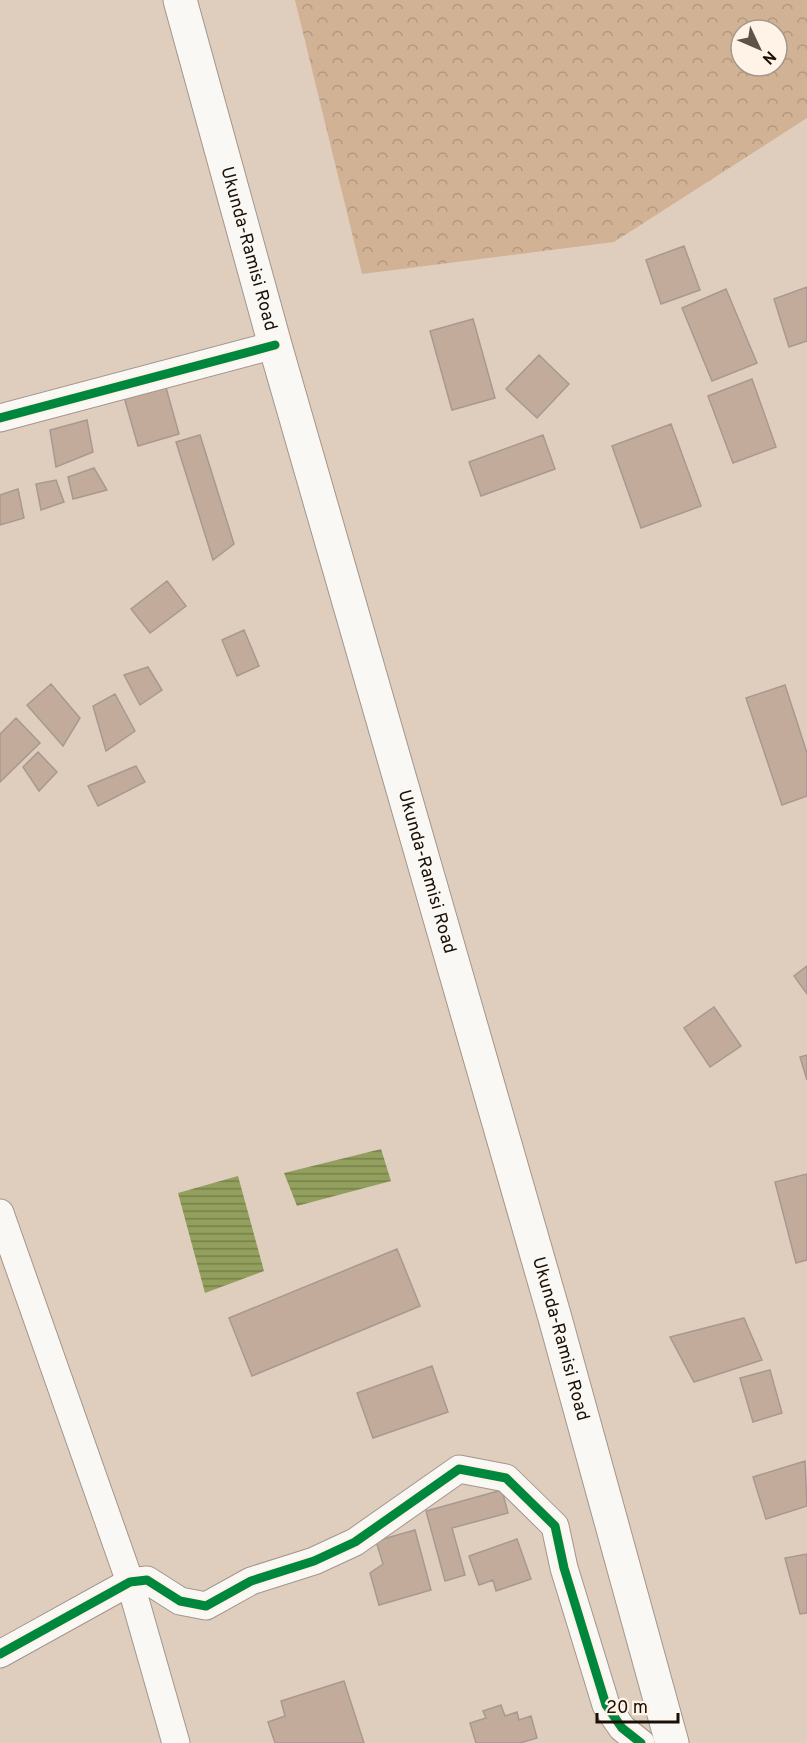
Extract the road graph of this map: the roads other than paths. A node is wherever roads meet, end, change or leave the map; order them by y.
1 (180, 0) edge
2 (274, 345) junction
3 (0, 418) edge
4 (0, 1213) edge
5 (130, 1582) junction
6 (0, 1654) edge
7 (176, 1743) edge
8 (641, 1743) edge
9 (672, 1743) edge

1 - 2 highway, Ukunda-Ramisi Road
2 - 3 street
2 - 9 highway, Ukunda-Ramisi Road
4 - 5 street
5 - 6 street
5 - 7 street
5 - 8 street

